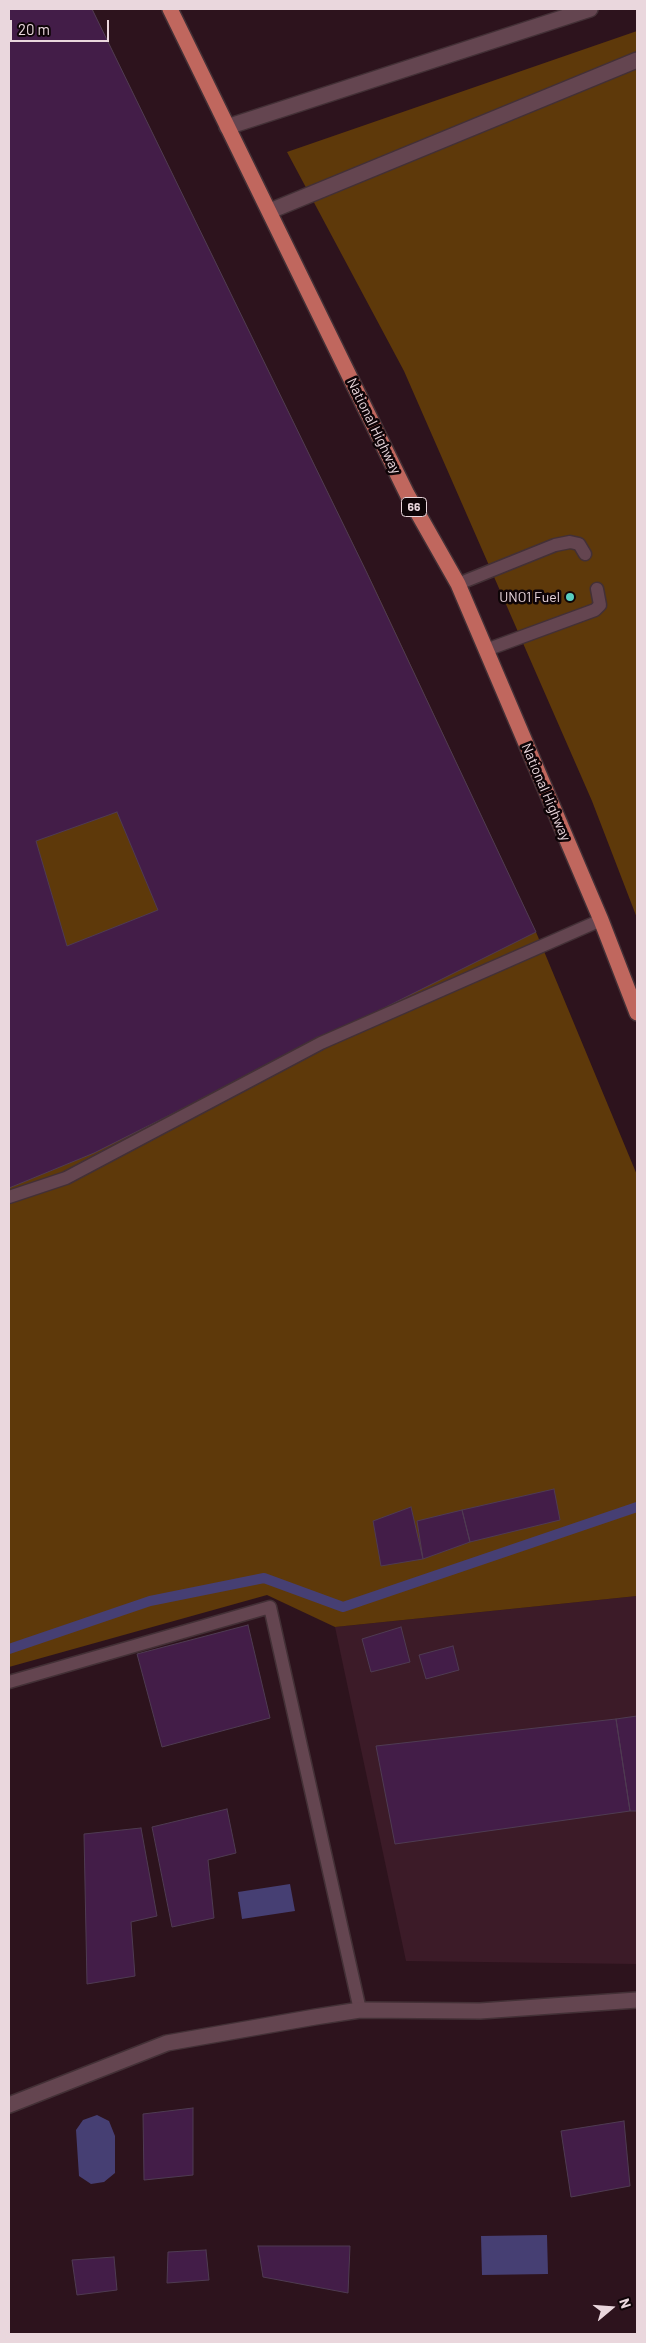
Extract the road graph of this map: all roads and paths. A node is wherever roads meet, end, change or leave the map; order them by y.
1 (170, 9) edge
2 (590, 9) edge
3 (637, 60) edge
4 (227, 127) junction
5 (270, 212) junction
6 (585, 554) dead end
7 (458, 584) junction
8 (597, 589) dead end
9 (486, 650) junction
10 (601, 920) junction
11 (637, 1014) edge
12 (9, 1197) edge
13 (9, 1682) edge
14 (637, 2000) edge
15 (360, 2010) junction
16 (9, 2105) edge

1 - 4 main road, National Highway / 66
2 - 4 street
3 - 5 street
4 - 5 main road, National Highway / 66
5 - 7 main road, National Highway / 66
6 - 7 lane
7 - 9 main road, National Highway / 66
8 - 9 lane
9 - 10 main road, National Highway / 66
10 - 11 main road, National Highway / 66
10 - 12 lane
13 - 15 lane
14 - 15 street
15 - 16 street

